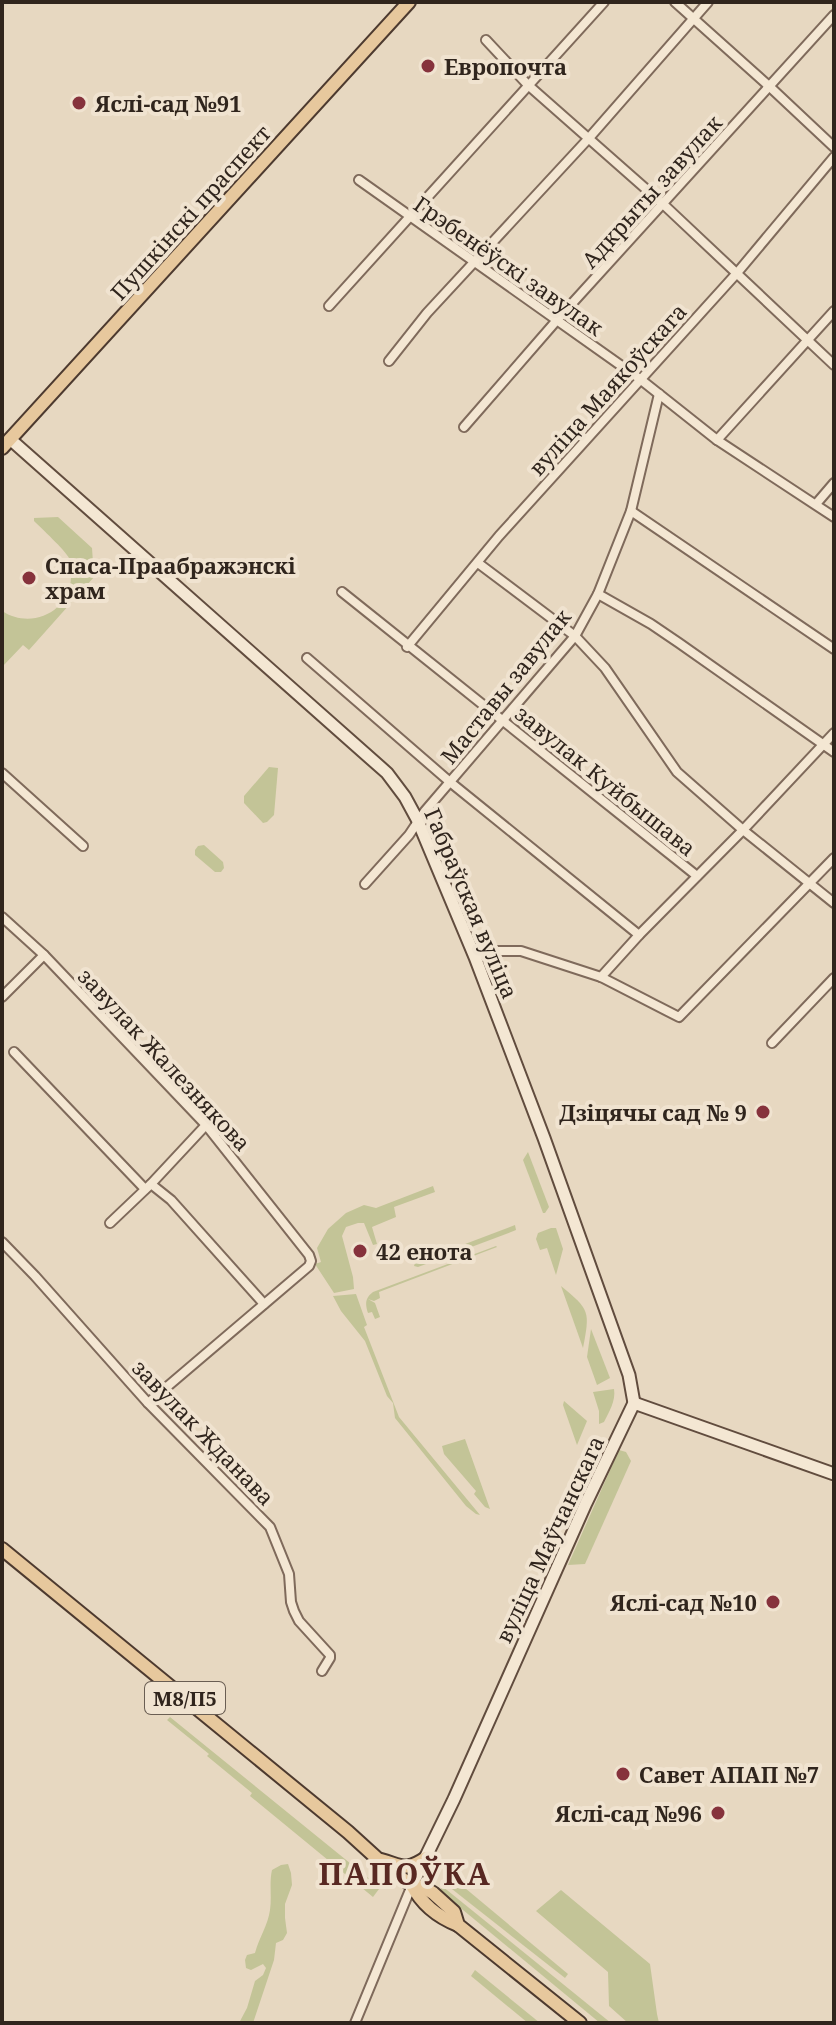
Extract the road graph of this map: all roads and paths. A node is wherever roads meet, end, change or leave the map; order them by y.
1 (409, 2) edge
2 (604, 2) edge
3 (675, 2) edge
4 (708, 2) edge
5 (834, 15) edge
6 (692, 19) junction
7 (486, 40) dead end
8 (528, 85) junction
9 (770, 87) junction
10 (589, 138) junction
11 (834, 147) edge
12 (834, 157) edge
13 (359, 180) dead end
14 (663, 204) junction
15 (409, 217) junction
16 (474, 262) junction
17 (737, 273) junction
18 (329, 306) dead end
19 (834, 311) edge
20 (557, 320) junction
21 (809, 341) junction
22 (389, 361) dead end
23 (834, 365) edge
24 (640, 379) junction
25 (659, 394) junction
26 (464, 427) dead end
27 (5, 439) edge
28 (717, 440) junction
29 (834, 483) edge
30 (816, 504) junction
31 (631, 511) junction
32 (834, 517) edge
33 (478, 563) junction
34 (342, 592) dead end
35 (598, 594) junction
36 (575, 636) junction
37 (407, 647) junction
38 (834, 649) edge
39 (307, 658) dead end
40 (503, 721) junction
41 (834, 733) edge
42 (824, 744) junction
43 (834, 752) edge
44 (2, 773) edge
45 (450, 782) junction
46 (418, 821) junction
47 (743, 830) junction
48 (83, 846) dead end
49 (834, 858) edge
50 (697, 876) junction
51 (809, 883) junction
52 (365, 884) dead end
53 (834, 903) edge
54 (2, 917) edge
55 (639, 935) junction
56 (44, 955) junction
57 (475, 957) junction
58 (601, 977) junction
59 (834, 978) edge
60 (2, 997) edge
61 (772, 1043) dead end
62 (14, 1052) dead end
63 (206, 1125) junction
64 (148, 1186) junction
65 (110, 1223) dead end
66 (2, 1242) edge
67 (264, 1304) junction
68 (148, 1403) junction
69 (634, 1403) junction
70 (834, 1474) edge
71 (2, 1549) edge
72 (322, 1671) dead end
73 (426, 1858) junction
74 (379, 1860) junction
75 (412, 1885) junction
76 (355, 2023) edge
77 (580, 2023) edge

1 - 27 main road, Пушкінскі праспект
2 - 8 street
3 - 6 street
4 - 6 street
5 - 9 street, Адкрыты завулак
6 - 9 street
6 - 10 street
7 - 8 street
8 - 10 street
8 - 15 street
9 - 11 street
9 - 14 street, Адкрыты завулак
10 - 14 street
10 - 16 street
12 - 17 street, вуліца Маякоўскага
13 - 15 street, Грэбенёўскі завулак
14 - 17 street
14 - 20 street, Адкрыты завулак
15 - 16 street, Грэбенёўскі завулак
15 - 18 street
16 - 20 street, Грэбенёўскі завулак
16 - 22 street
17 - 21 street
17 - 24 street, вуліца Маякоўскага
19 - 21 street
20 - 24 street, Грэбенёўскі завулак
20 - 26 street, Адкрыты завулак
21 - 23 street
21 - 28 street
24 - 25 street, Грэбенёўскі завулак
24 - 33 street, вуліца Маякоўскага
25 - 28 street, Грэбенёўскі завулак
25 - 31 street, Маставы завулак
27 - 46 main road, Габраўская вуліца
28 - 30 street, Грэбенёўскі завулак
29 - 30 street
30 - 32 street, Грэбенёўскі завулак
31 - 35 street, Маставы завулак
31 - 38 street
33 - 36 street
33 - 37 street, вуліца Маякоўскага
34 - 37 street, завулак Куйбышава
35 - 36 street, Маставы завулак
35 - 42 street
36 - 40 street, Маставы завулак
36 - 47 street
37 - 40 street, завулак Куйбышава
39 - 45 street
40 - 45 street, Маставы завулак
40 - 50 street, завулак Куйбышава
41 - 42 street
42 - 43 street
42 - 47 street
44 - 48 street
45 - 46 street, Маставы завулак
45 - 55 street
46 - 52 street, Маставы завулак
46 - 57 main road, Габраўская вуліца
47 - 50 street
47 - 51 street
49 - 51 street
50 - 55 street
51 - 53 street
51 - 58 street
54 - 56 street, завулак Жалезнякова
55 - 58 street
56 - 60 street
56 - 63 street, завулак Жалезнякова
57 - 58 street
57 - 69 main road, Габраўская вуліца
59 - 61 street
62 - 64 street
63 - 64 street
63 - 67 street, завулак Жалезнякова
64 - 65 street
64 - 67 street
66 - 68 street, завулак Жданава
67 - 68 street
68 - 72 street, завулак Жданава
69 - 70 main road
69 - 73 main road, вуліца Маўчанскага
71 - 74 main road, М8/П5
73 - 74 main road
73 - 75 main road, вуліца Маўчанскага
74 - 75 main road, М8/П5
75 - 76 street
75 - 77 main road, М8/П5

